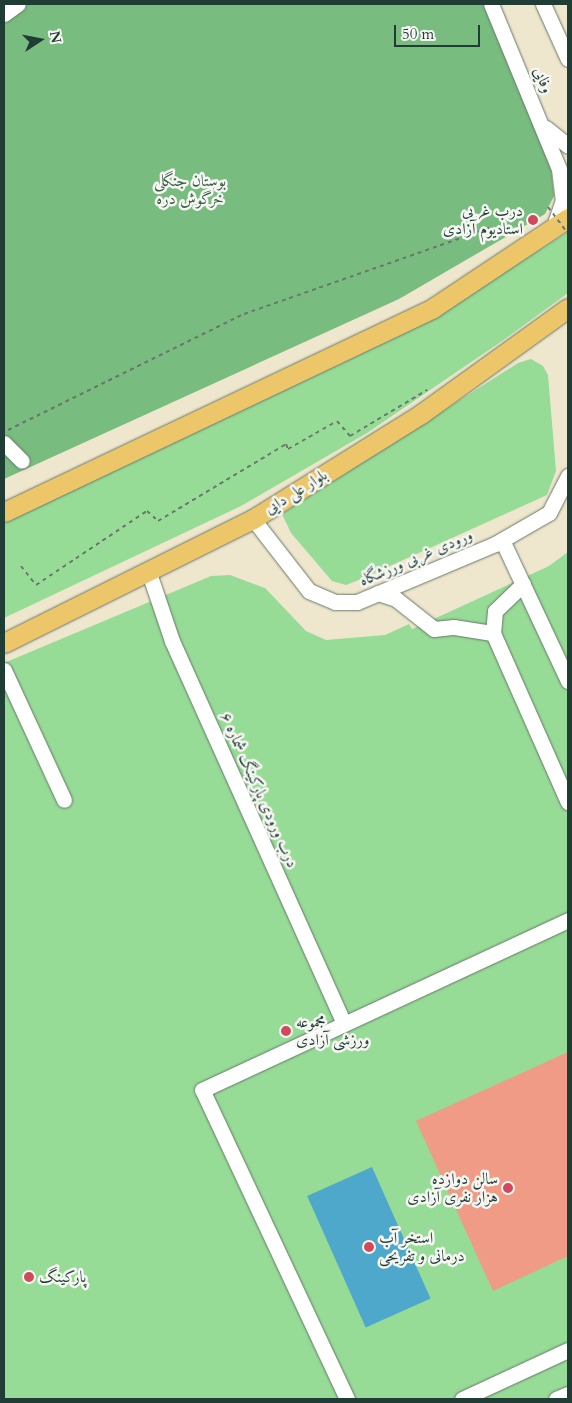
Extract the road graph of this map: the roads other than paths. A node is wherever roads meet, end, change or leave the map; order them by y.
1 (18, 4) edge
2 (491, 4) edge
3 (543, 4) edge
4 (4, 14) edge
5 (567, 58) edge
6 (543, 126) junction
7 (568, 146) edge
8 (568, 218) edge
9 (561, 232) edge
10 (568, 308) edge
11 (4, 443) edge
12 (22, 460) dead end
13 (568, 476) edge
14 (4, 512) edge
15 (253, 519) junction
16 (502, 540) junction
17 (148, 570) junction
18 (523, 584) junction
19 (378, 592) junction
20 (33, 626) junction
21 (4, 634) edge
22 (493, 634) junction
23 (4, 642) edge
24 (4, 670) edge
25 (568, 681) edge
26 (64, 800) dead end
27 (568, 802) edge
28 (568, 920) edge
29 (344, 1023) junction
30 (568, 1350) edge
31 (568, 1394) edge
32 (347, 1399) edge
33 (462, 1399) edge
34 (556, 1399) edge

1 - 4 street
2 - 6 street, وفایی
3 - 5 street, وفایی
6 - 7 street
6 - 9 street, وفایی
8 - 9 main road
9 - 14 main road
10 - 15 main road, بلوار علی دایی
11 - 12 street
13 - 16 street, ورودی غربی ورزشگاه
15 - 17 main road, بلوار علی دایی
15 - 19 street, ورودی غربی ورزشگاه
16 - 18 street
16 - 19 street, ورودی غربی ورزشگاه
17 - 20 main road, بلوار علی دایی
17 - 29 street, درب ورودی پارکینگ شماره ۶
18 - 22 street
18 - 25 street
19 - 22 street
20 - 21 main road
20 - 23 main road, بلوار علی دایی
22 - 27 street
24 - 26 street
28 - 29 street
29 - 32 street
30 - 33 street
31 - 34 street

